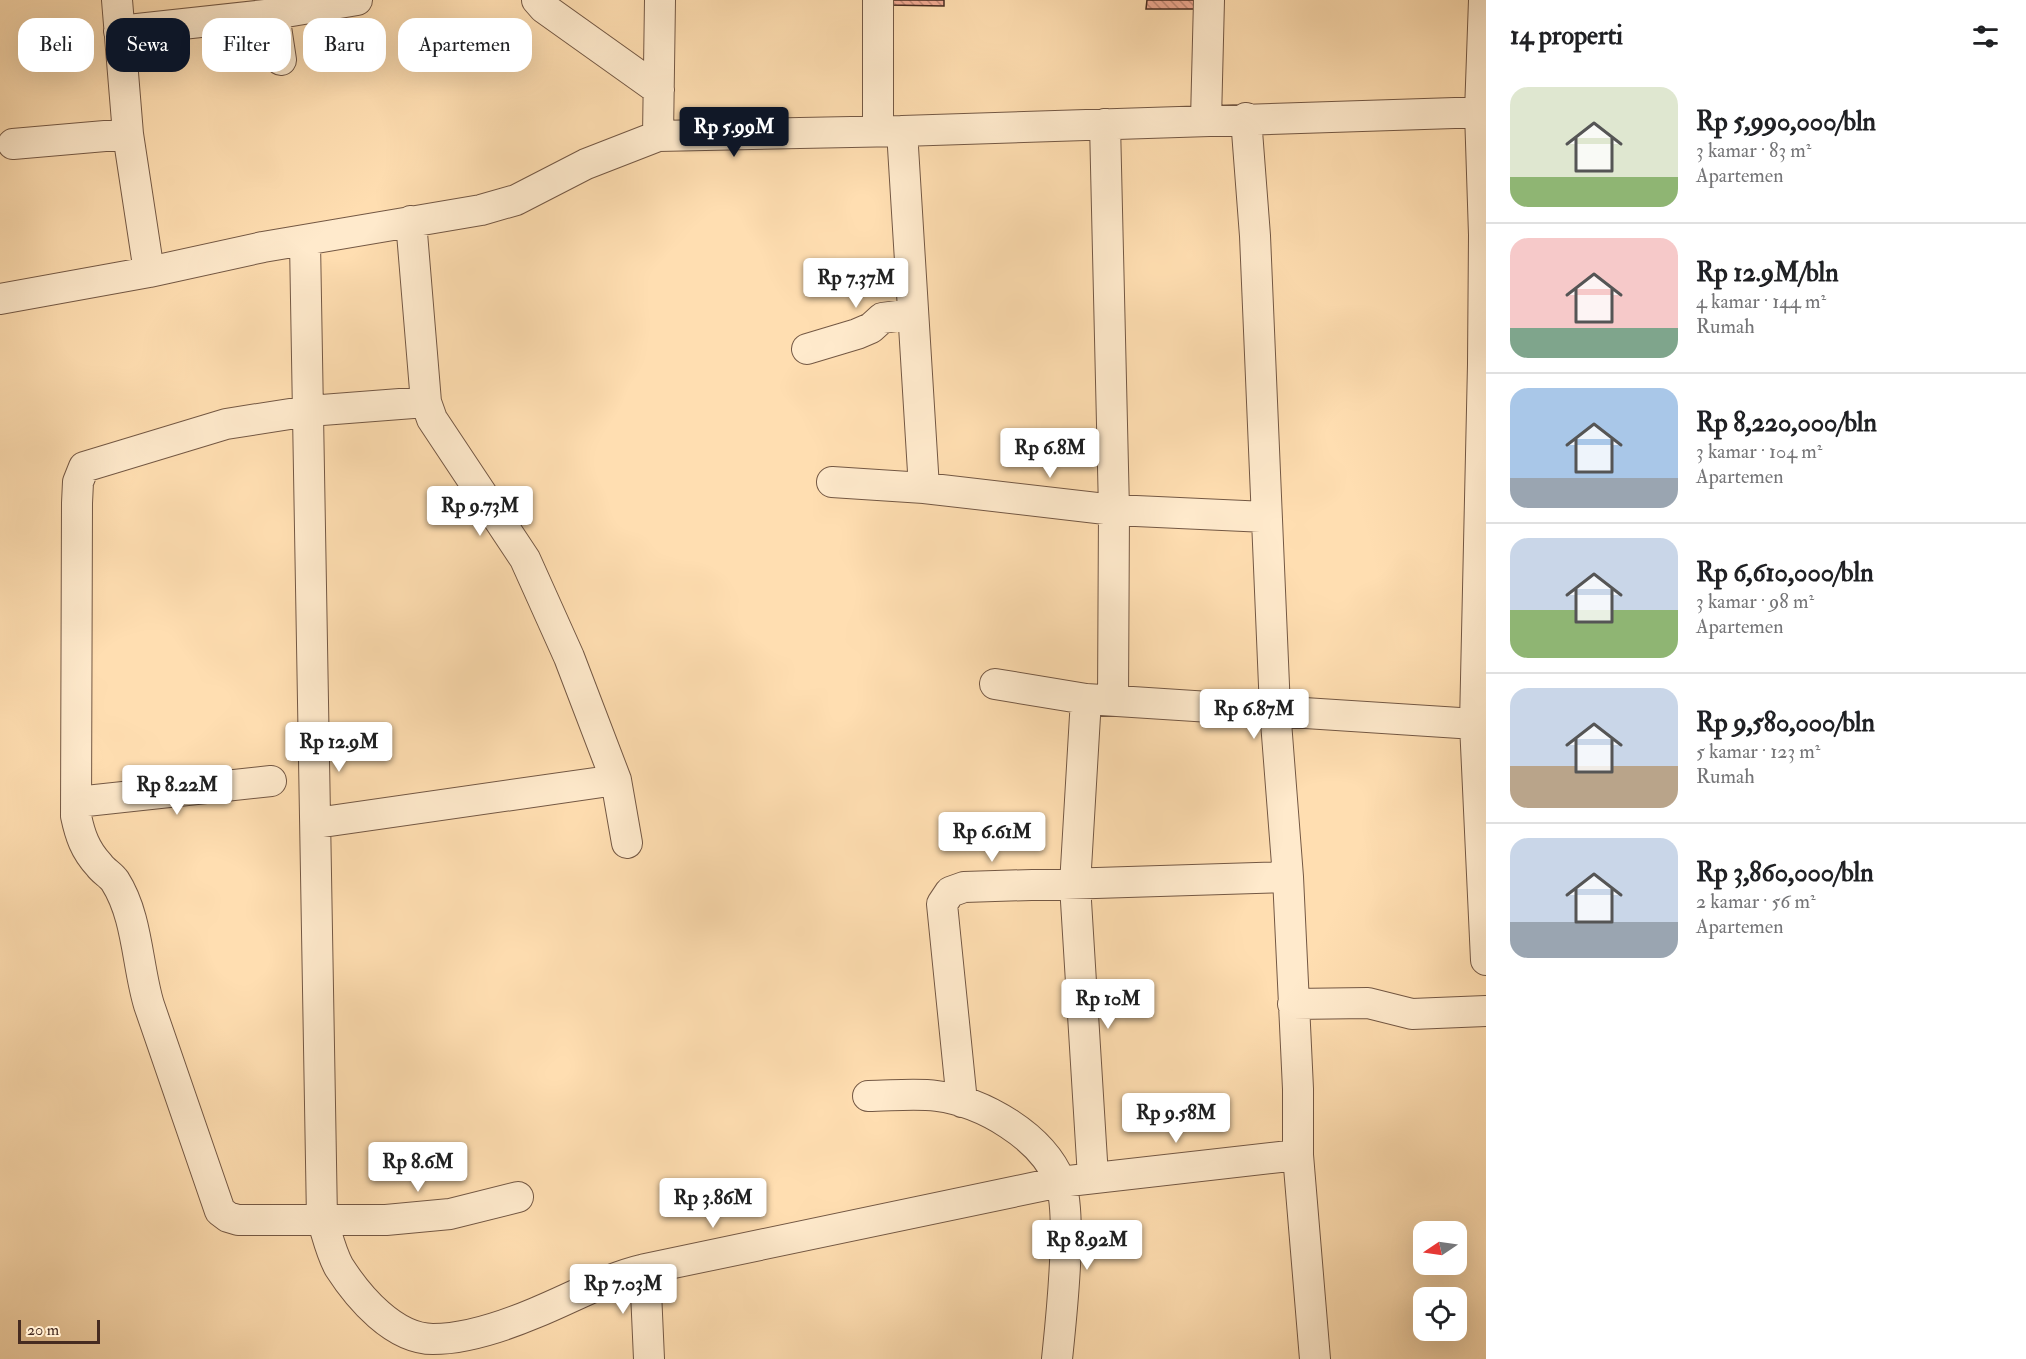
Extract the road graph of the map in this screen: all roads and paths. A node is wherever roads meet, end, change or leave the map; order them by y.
1 (117, 0) edge
2 (357, 0) edge
3 (537, 0) edge
4 (660, 0) edge
5 (878, 0) edge
6 (1209, 0) edge
7 (1484, 0) edge
8 (274, 14) junction
9 (118, 18) edge
10 (275, 18) edge
11 (190, 24) edge
12 (123, 72) edge
13 (659, 90) junction
14 (1483, 112) edge
15 (1246, 118) junction
16 (1206, 120) junction
17 (1105, 124) junction
18 (890, 131) junction
19 (128, 134) junction
20 (658, 136) junction
21 (13, 144) dead end
22 (411, 221) junction
23 (305, 242) junction
24 (149, 272) junction
25 (0, 299) edge
26 (913, 314) junction
27 (807, 349) dead end
28 (426, 402) junction
29 (309, 411) junction
30 (832, 482) dead end
31 (924, 488) junction
32 (1114, 510) junction
33 (1266, 517) junction
34 (995, 684) dead end
35 (1100, 700) junction
36 (1275, 710) junction
37 (1475, 724) junction
38 (616, 780) junction
39 (271, 781) dead end
40 (77, 802) junction
41 (316, 823) junction
42 (627, 843) dead end
43 (1288, 877) junction
44 (1075, 885) junction
45 (1486, 960) edge
46 (1293, 1004) junction
47 (1486, 1011) edge
48 (868, 1096) dead end
49 (962, 1101) junction
50 (1298, 1155) junction
51 (1092, 1177) junction
52 (1060, 1182) junction
53 (518, 1197) dead end
54 (322, 1219) junction
55 (645, 1269) junction
56 (649, 1359) edge
57 (1057, 1359) edge
58 (1315, 1359) edge

1 - 9 street
2 - 8 street
3 - 13 street
4 - 13 street
5 - 18 street
6 - 16 street
7 - 14 street
8 - 10 street
8 - 11 street
12 - 19 street
13 - 20 street
14 - 15 street
14 - 37 street
15 - 16 street
15 - 33 street
16 - 17 street
17 - 18 street
17 - 32 street
18 - 20 street
18 - 26 street
19 - 21 street
19 - 24 street
20 - 22 street
22 - 23 street
22 - 28 street
23 - 24 street
23 - 29 street
24 - 25 street
26 - 27 street
26 - 31 street
28 - 29 street
28 - 38 street
29 - 40 street
29 - 41 street
30 - 31 street
31 - 32 street
32 - 33 street
32 - 35 street
33 - 36 street
34 - 35 street
35 - 36 street
35 - 44 street
36 - 37 street
36 - 43 street
37 - 45 street
38 - 41 street
38 - 42 street
39 - 40 street
40 - 54 street
41 - 54 street
43 - 44 street
43 - 46 street
44 - 49 street
44 - 51 street
46 - 47 street
46 - 50 street
48 - 49 street
49 - 52 street
50 - 51 street
50 - 58 street
51 - 52 street
52 - 55 street
52 - 57 street
53 - 54 street
54 - 55 street
55 - 56 street

